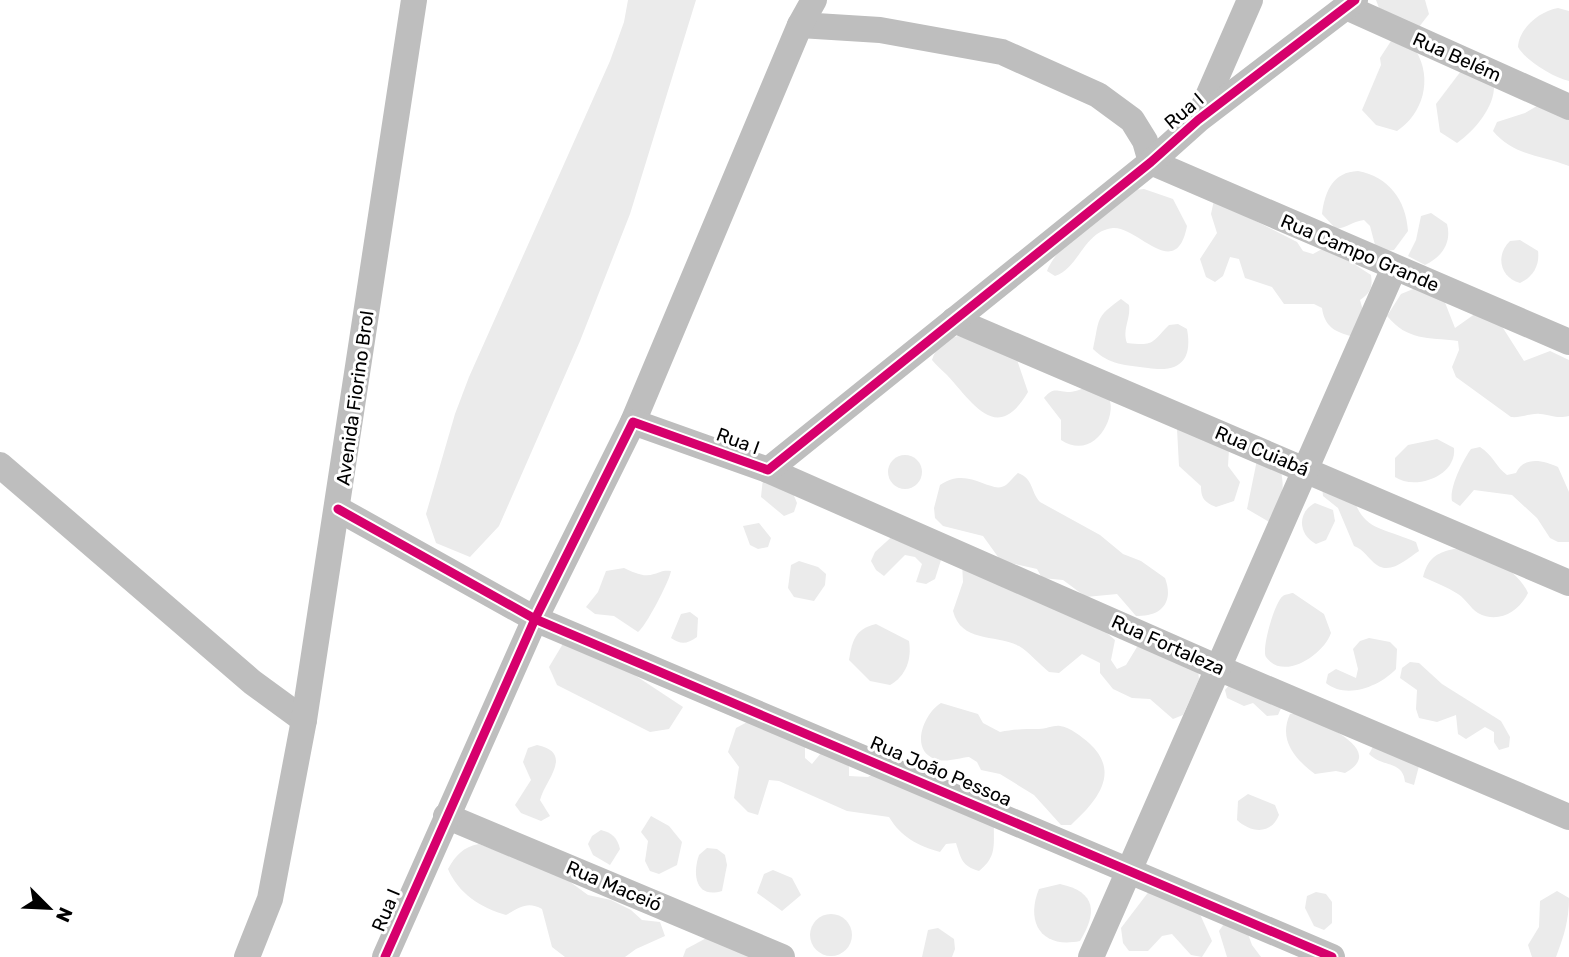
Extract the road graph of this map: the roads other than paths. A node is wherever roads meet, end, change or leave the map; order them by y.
1 (414, 0) edge
2 (814, 0) edge
3 (1250, 0) edge
4 (1350, 4) edge
5 (800, 26) junction
6 (1569, 107) edge
7 (1198, 120) junction
8 (1151, 162) junction
9 (1394, 268) junction
10 (954, 320) junction
11 (1569, 342) edge
12 (633, 422) junction
13 (0, 465) edge
14 (1304, 469) junction
15 (768, 470) junction
16 (338, 509) junction
17 (1569, 583) edge
18 (535, 619) junction
19 (1216, 667) junction
20 (304, 720) junction
21 (446, 816) junction
22 (1569, 817) edge
23 (1129, 869) junction
24 (247, 957) edge
25 (385, 957) edge
26 (782, 957) edge
27 (1091, 957) edge
28 (1332, 957) edge

1 - 16 street, Avenida Fiorino Brol
2 - 5 street
3 - 7 street
4 - 6 street, Rua Belém
4 - 7 street, Rua I
5 - 8 street
5 - 12 street
7 - 8 street, Rua I
8 - 9 street, Rua Campo Grande
8 - 10 street, Rua I
9 - 11 street, Rua Campo Grande
9 - 14 street
10 - 14 street, Rua Cuiabá
10 - 15 street, Rua I
12 - 15 street, Rua I
12 - 18 street, Rua I
13 - 20 street
14 - 17 street, Rua Cuiabá
14 - 19 street
15 - 19 street, Rua Fortaleza
16 - 18 street, Rua João Pessoa
16 - 20 street, Avenida Fiorino Brol
18 - 21 street, Rua I
18 - 23 street, Rua João Pessoa
19 - 22 street, Rua Fortaleza
19 - 23 street
20 - 24 street, Avenida Fiorino Brol
21 - 25 street, Rua I
21 - 26 street, Rua Maceió
23 - 27 street
23 - 28 street, Rua João Pessoa

